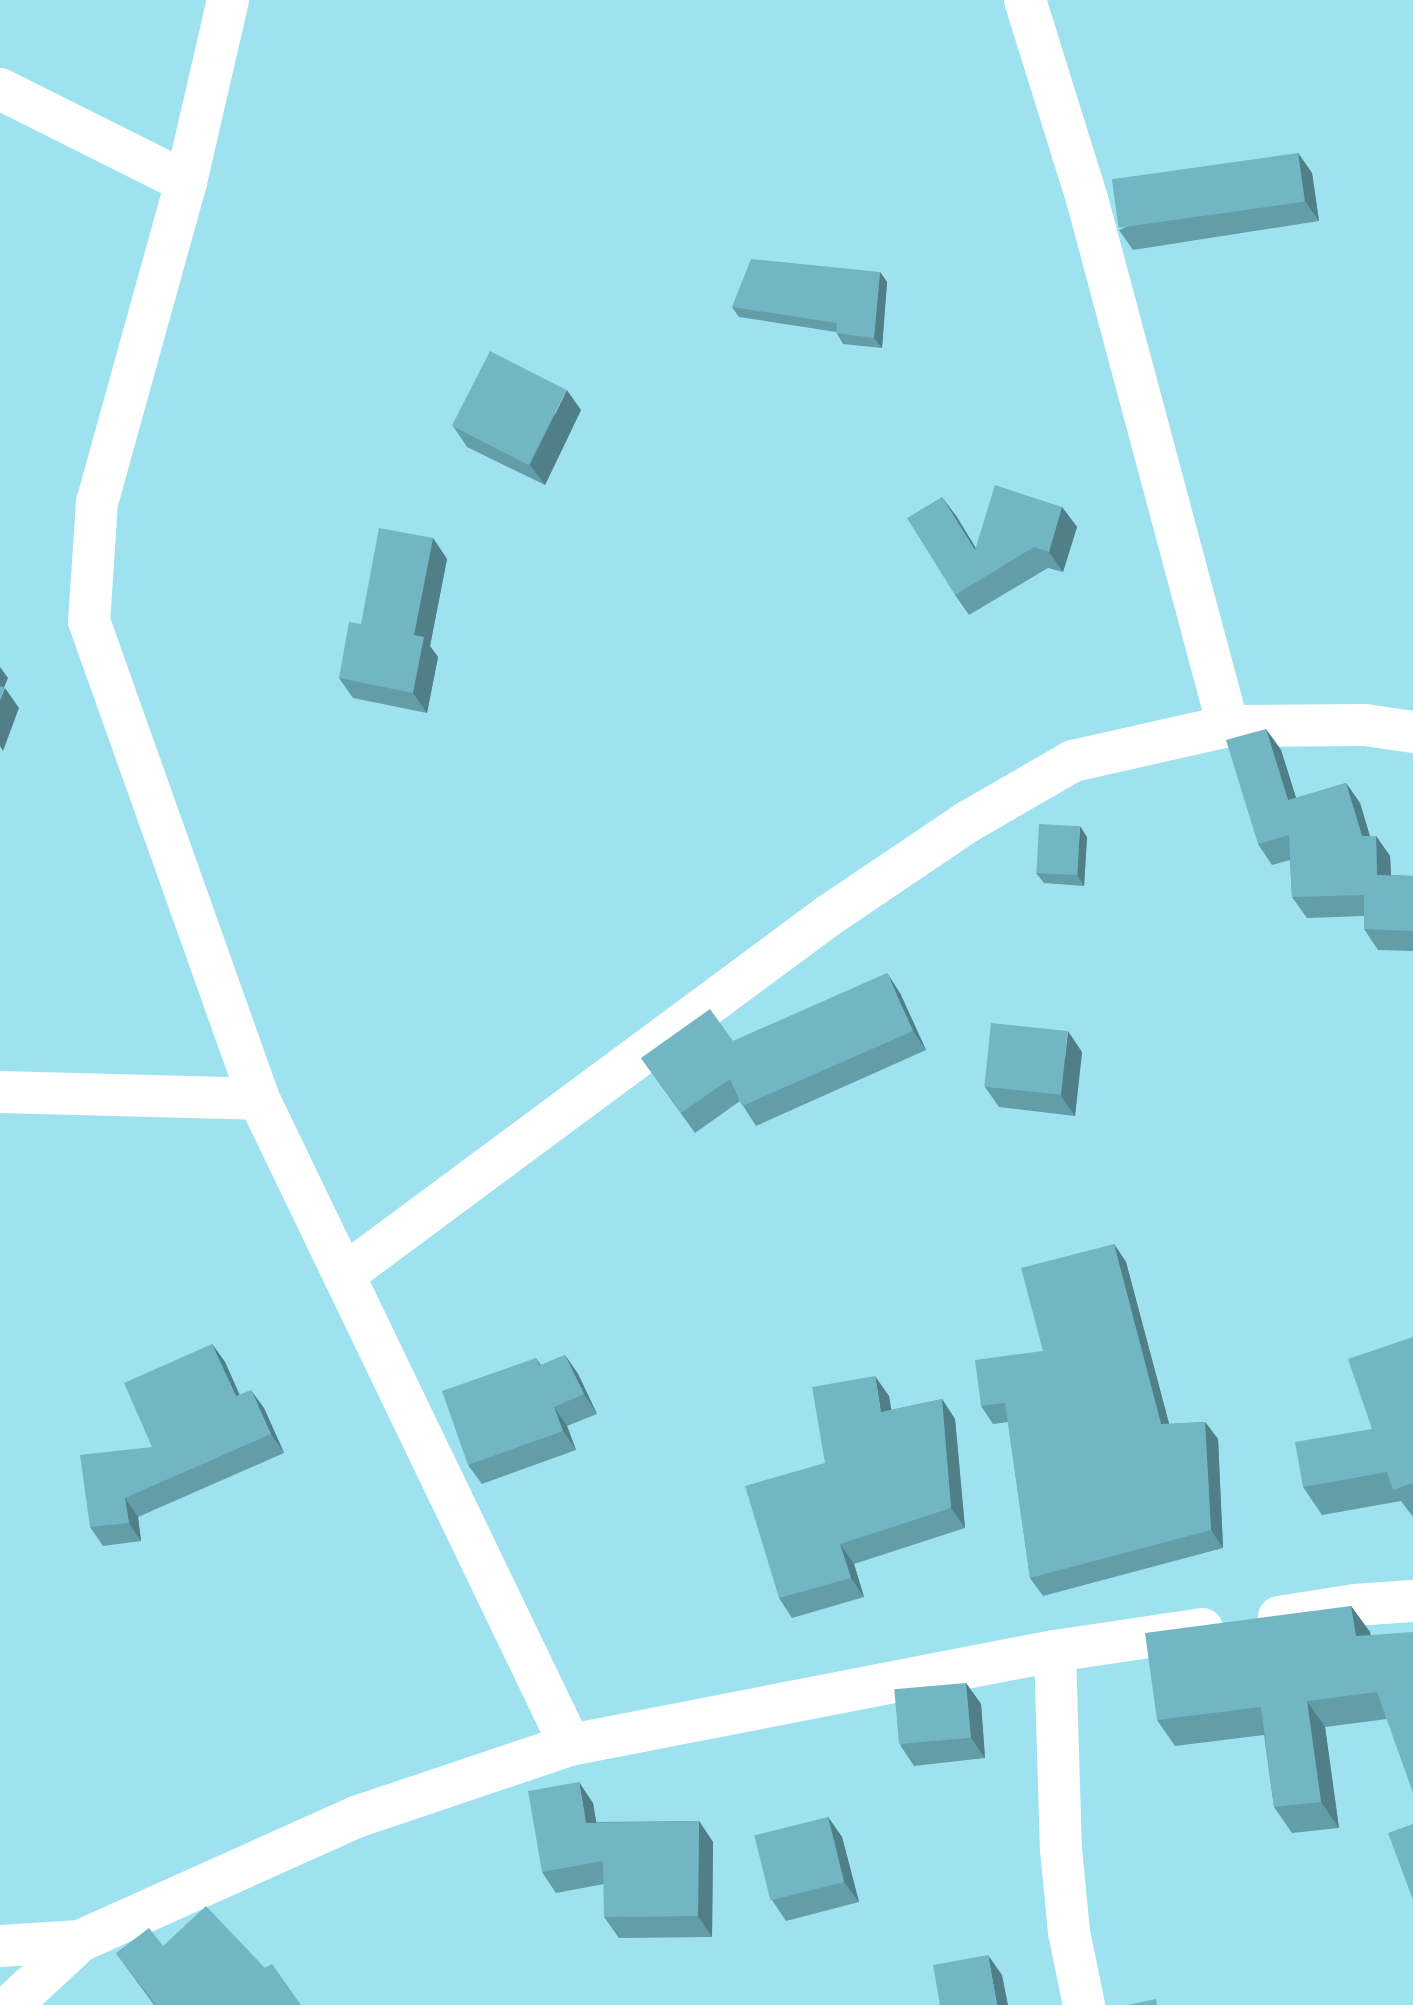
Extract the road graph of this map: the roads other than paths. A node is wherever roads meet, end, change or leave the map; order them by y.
1 (228, 0) edge
2 (1025, 0) edge
3 (0, 89) edge
4 (186, 182) junction
5 (1228, 726) junction
6 (1413, 732) edge
7 (0, 1092) edge
8 (259, 1099) junction
9 (345, 1274) junction
10 (1413, 1601) edge
11 (1055, 1651) junction
12 (570, 1745) junction
13 (80, 1941) junction
14 (0, 1946) edge
15 (11, 2005) edge
16 (1084, 2005) edge

1 - 4 street
2 - 5 street
3 - 4 street
4 - 8 street
5 - 6 street
5 - 9 street
7 - 8 street
8 - 9 street
9 - 12 street
10 - 11 street
11 - 12 street
11 - 16 street
12 - 13 street
13 - 14 street
13 - 15 street

